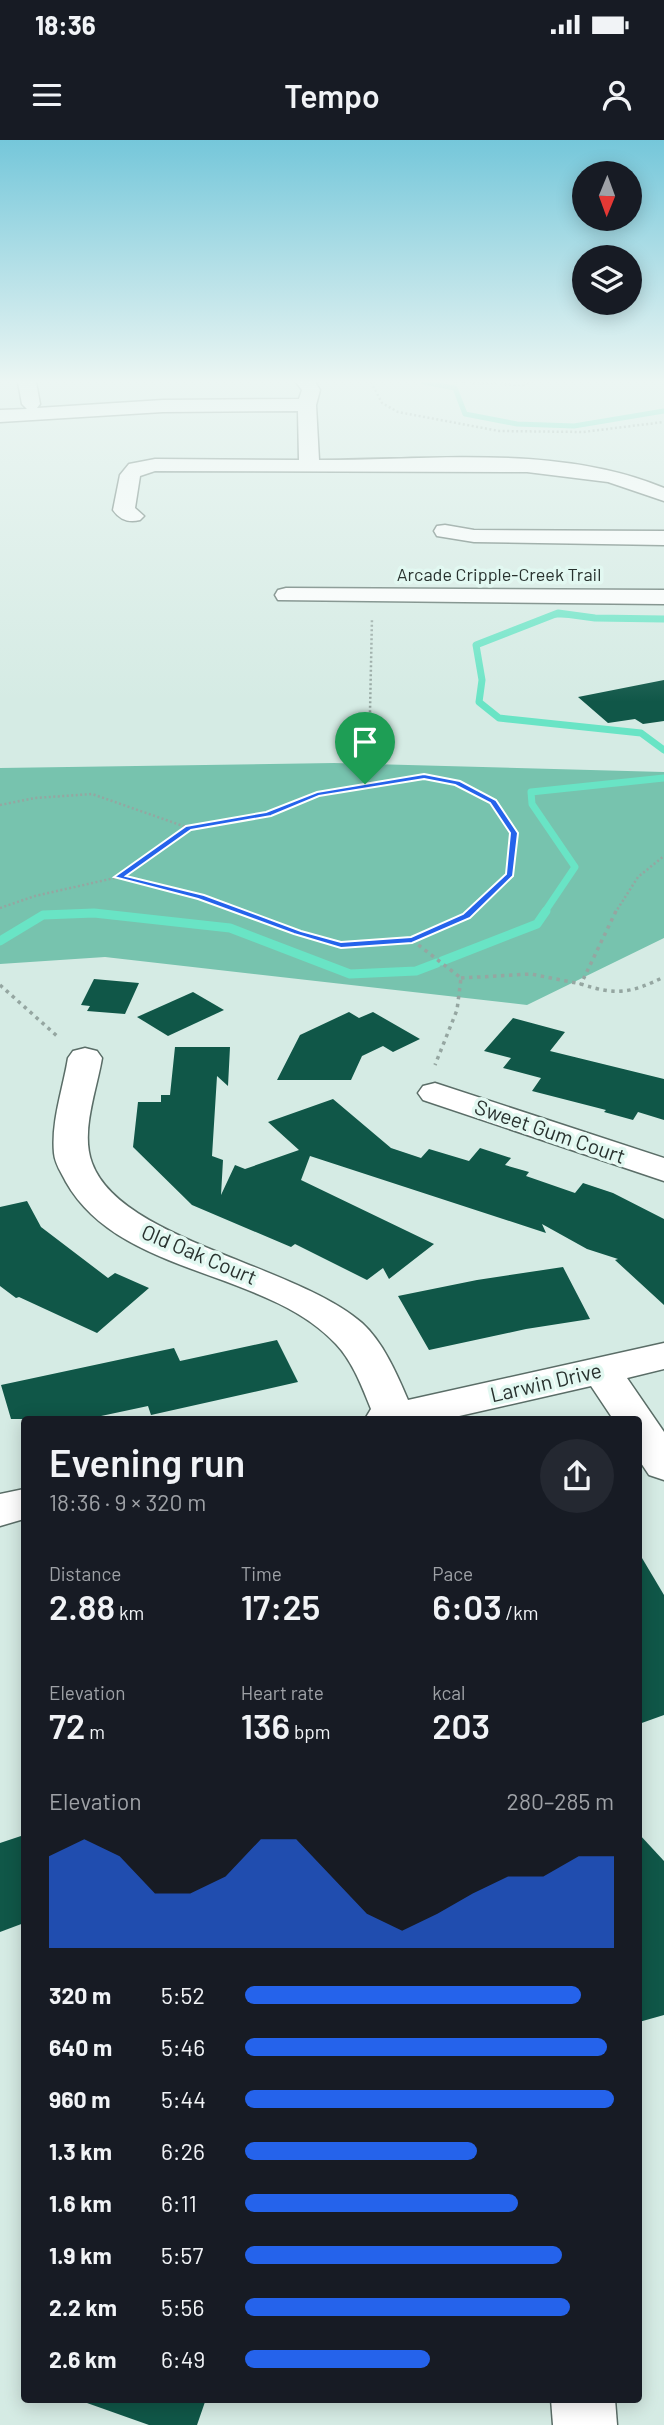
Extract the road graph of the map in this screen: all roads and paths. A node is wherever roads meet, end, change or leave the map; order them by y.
1 (128, 489) edge
2 (643, 489) edge
3 (664, 495) edge
4 (133, 516) dead end
5 (445, 531) dead end
6 (664, 538) edge
7 (286, 595) dead end
8 (373, 596) junction
9 (664, 597) edge
10 (365, 784) junction
11 (0, 805) edge
12 (189, 828) junction
13 (664, 856) edge
14 (119, 877) junction
15 (0, 908) edge
16 (412, 940) junction
17 (664, 977) edge
18 (461, 978) junction
19 (581, 984) junction
20 (0, 985) edge
21 (71, 1047) joint
22 (435, 1079) joint
23 (664, 1170) edge
24 (664, 1356) edge
25 (602, 1371) junction
26 (390, 1416) edge
27 (400, 1416) edge
28 (632, 1416) edge
29 (642, 1432) edge
30 (664, 1465) edge
31 (21, 1505) edge
32 (0, 1510) edge
33 (583, 2403) edge
34 (585, 2425) edge

1 - 4 street
2 - 3 street
5 - 6 street
7 - 8 street
8 - 9 street
8 - 10 path, Arcade Cripple-Creek Trail
10 - 12 path
10 - 16 path
11 - 12 path
12 - 14 path
13 - 19 path
14 - 15 path
14 - 16 path
16 - 18 path
17 - 19 path
18 - 19 path
18 - 22 path
20 - 21 path
21 - 26 street, Old Oak Court
22 - 23 street, Sweet Gum Court
24 - 25 street, Larwin Drive
25 - 27 street, Larwin Drive
25 - 28 street
29 - 30 street
31 - 32 street
33 - 34 street

